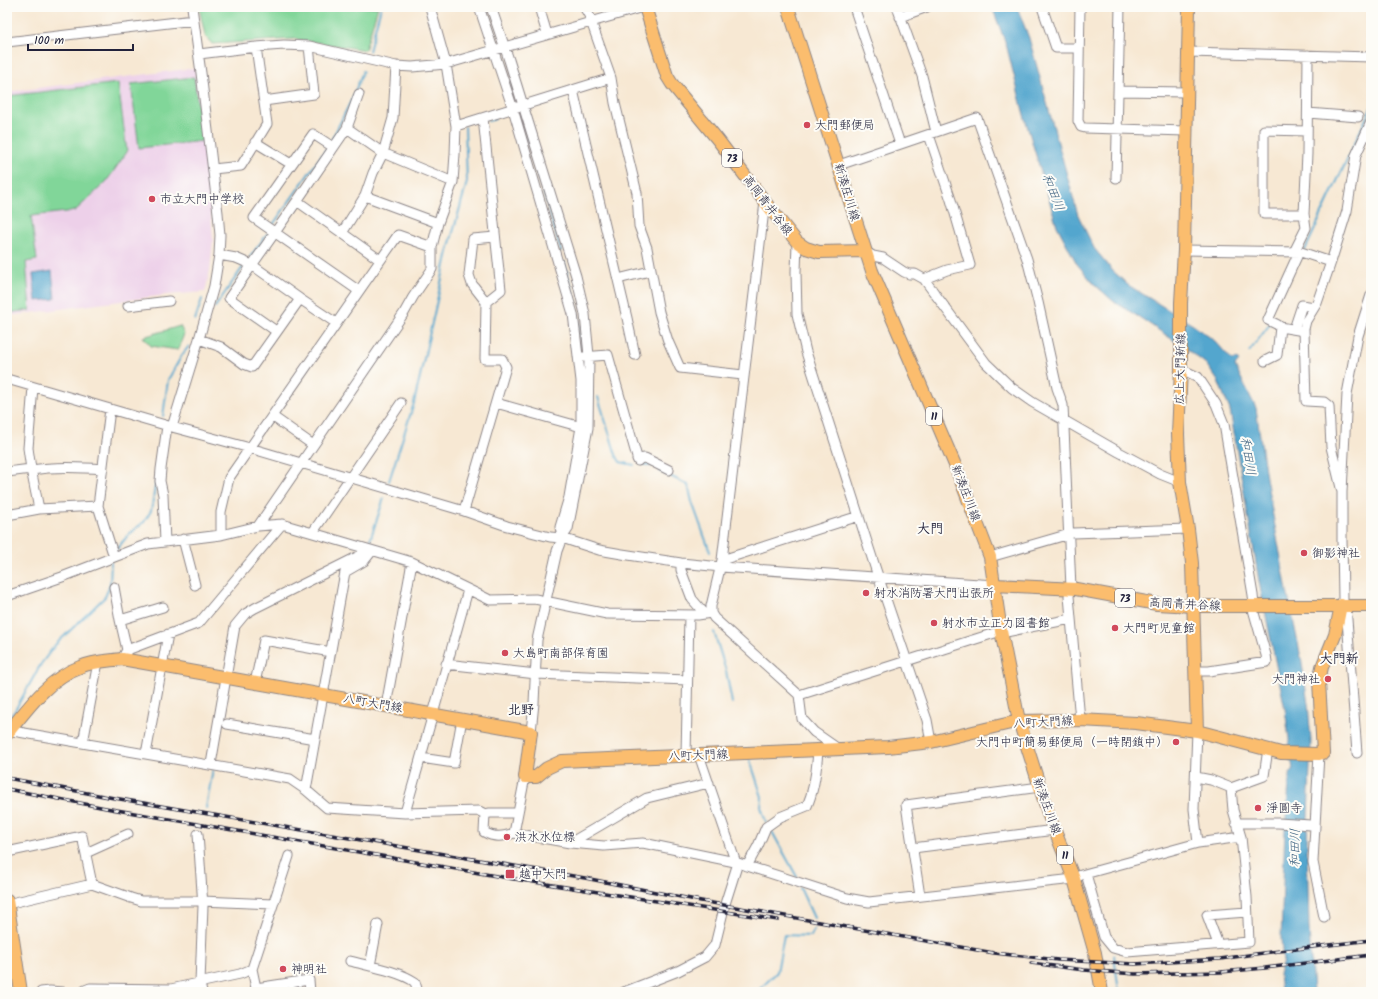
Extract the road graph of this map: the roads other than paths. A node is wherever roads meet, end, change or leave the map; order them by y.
1 (192, 7) edge
2 (430, 7) edge
3 (479, 7) edge
4 (491, 7) edge
5 (539, 7) edge
6 (584, 7) edge
7 (644, 7) edge
8 (788, 7) edge
9 (854, 7) edge
10 (897, 7) edge
11 (927, 7) edge
12 (1042, 7) edge
13 (1080, 7) edge
14 (1120, 7) edge
15 (1189, 7) edge
16 (900, 17) junction
17 (194, 20) junction
18 (592, 22) junction
19 (547, 34) junction
20 (7, 42) edge
21 (309, 46) junction
22 (504, 46) junction
23 (256, 47) junction
24 (1078, 48) junction
25 (494, 49) junction
26 (1189, 52) junction
27 (199, 54) junction
28 (1308, 55) junction
29 (1371, 57) edge
30 (446, 64) junction
31 (396, 66) junction
32 (610, 78) junction
33 (573, 90) junction
34 (1119, 91) junction
35 (1187, 92) junction
36 (359, 94) dead end
37 (264, 101) junction
38 (522, 105) junction
39 (513, 109) junction
40 (1308, 114) junction
41 (1358, 117) dead end
42 (483, 118) junction
43 (1371, 122) edge
44 (456, 126) junction
45 (346, 128) junction
46 (1118, 129) junction
47 (1186, 131) junction
48 (1307, 131) junction
49 (932, 133) junction
50 (255, 142) junction
51 (900, 144) junction
52 (333, 147) junction
53 (383, 154) junction
54 (291, 164) junction
55 (839, 165) junction
56 (213, 169) junction
57 (1116, 178) dead end
58 (453, 182) junction
59 (365, 196) junction
60 (297, 201) junction
61 (765, 202) junction
62 (1304, 214) junction
63 (438, 223) junction
64 (275, 233) junction
65 (342, 233) junction
66 (495, 237) junction
67 (797, 242) junction
68 (432, 247) junction
69 (1184, 250) junction
70 (865, 251) junction
71 (1300, 253) junction
72 (219, 256) junction
73 (380, 260) junction
74 (1331, 262) junction
75 (252, 264) junction
76 (650, 271) junction
77 (924, 278) junction
78 (618, 279) junction
79 (359, 291) junction
80 (1371, 295) edge
81 (300, 299) junction
82 (169, 301) dead end
83 (486, 302) junction
84 (128, 306) dead end
85 (1314, 308) junction
86 (336, 323) junction
87 (1280, 327) junction
88 (1294, 329) junction
89 (276, 331) junction
90 (1304, 331) junction
91 (199, 339) junction
92 (589, 356) junction
93 (635, 356) dead end
94 (579, 358) junction
95 (1265, 362) dead end
96 (1181, 365) junction
97 (744, 374) junction
98 (7, 379) edge
99 (34, 387) junction
100 (401, 403) dead end
101 (496, 403) junction
102 (110, 409) junction
103 (272, 416) junction
104 (1064, 420) junction
105 (169, 427) junction
106 (584, 428) junction
107 (313, 445) junction
108 (250, 448) junction
109 (301, 464) junction
110 (31, 469) junction
111 (102, 470) junction
112 (669, 470) dead end
113 (7, 472) edge
114 (351, 478) junction
115 (1180, 482) junction
116 (1342, 492) junction
117 (98, 506) junction
118 (39, 509) junction
119 (464, 511) junction
120 (7, 515) edge
121 (859, 516) junction
122 (282, 524) junction
123 (258, 526) junction
124 (1188, 530) junction
125 (313, 532) junction
126 (221, 534) junction
127 (1067, 534) junction
128 (562, 538) junction
129 (182, 539) junction
130 (165, 542) junction
131 (368, 549) junction
132 (114, 557) junction
133 (990, 557) junction
134 (412, 562) junction
135 (681, 563) junction
136 (721, 564) junction
137 (879, 576) junction
138 (994, 584) junction
139 (196, 585) dead end
140 (114, 587) dead end
141 (1071, 588) junction
142 (468, 590) junction
143 (7, 596) edge
144 (545, 601) junction
145 (1193, 606) junction
146 (1254, 606) junction
147 (1347, 606) junction
148 (1371, 606) edge
149 (163, 607) dead end
150 (708, 613) junction
151 (689, 615) junction
152 (1071, 619) junction
153 (120, 620) junction
154 (1001, 632) junction
155 (168, 634) junction
156 (331, 652) junction
157 (124, 655) junction
158 (906, 660) junction
159 (98, 662) junction
160 (446, 664) junction
161 (162, 667) junction
162 (1195, 671) junction
163 (536, 674) junction
164 (225, 678) junction
165 (687, 680) junction
166 (255, 683) junction
167 (323, 694) junction
168 (799, 695) junction
169 (386, 706) junction
170 (432, 714) junction
171 (462, 719) junction
172 (1080, 720) junction
173 (1019, 722) junction
174 (227, 724) dead end
175 (1197, 731) junction
176 (8, 732) edge
177 (531, 732) junction
178 (315, 739) junction
179 (931, 742) junction
180 (83, 743) junction
181 (837, 748) junction
182 (818, 749) junction
183 (1268, 749) junction
184 (1357, 752) dead end
185 (146, 754) junction
186 (1319, 754) junction
187 (686, 755) junction
188 (699, 755) junction
189 (421, 758) junction
190 (211, 764) junction
191 (525, 777) junction
192 (1196, 777) junction
193 (709, 783) junction
194 (1040, 787) junction
195 (1232, 788) junction
196 (306, 790) junction
197 (405, 813) junction
198 (517, 813) junction
199 (485, 814) junction
200 (1236, 823) junction
201 (1313, 825) junction
202 (1055, 830) junction
203 (514, 833) junction
204 (128, 834) dead end
205 (198, 834) dead end
206 (1241, 837) junction
207 (570, 843) junction
208 (1198, 843) junction
209 (913, 848) junction
210 (7, 852) edge
211 (86, 854) junction
212 (289, 856) dead end
213 (735, 862) junction
214 (747, 866) junction
215 (1086, 874) junction
216 (1074, 879) junction
217 (92, 884) junction
218 (920, 896) junction
219 (7, 900) edge
220 (202, 901) junction
221 (7, 904) edge
222 (273, 904) junction
223 (1247, 912) junction
224 (1324, 917) dead end
225 (378, 924) dead end
226 (1218, 944) junction
227 (350, 961) dead end
228 (370, 966) junction
229 (252, 969) junction
230 (200, 982) junction
231 (134, 990) edge
232 (21, 992) edge
233 (41, 992) edge
234 (63, 992) edge
235 (84, 992) edge
236 (202, 992) edge
237 (310, 992) edge
238 (418, 992) edge
239 (624, 992) edge
240 (1102, 992) edge

1 - 17 street
2 - 30 street
3 - 25 street
4 - 22 street
5 - 19 street
6 - 18 street
7 - 18 street
7 - 61 main road, 高岡青井谷線 / 73
8 - 55 main road, 新湊庄川線 / 11
9 - 51 street
10 - 16 street
11 - 16 street
12 - 24 street
13 - 24 street
14 - 34 street
15 - 26 main road, 広上大門新線
16 - 49 street
17 - 20 street
17 - 27 street
18 - 19 street
18 - 32 street
19 - 22 street
21 - 23 street
21 - 31 street
21 - 37 street
22 - 25 street
22 - 38 street
23 - 27 street
23 - 37 street
24 - 46 street
25 - 30 street
25 - 39 street
26 - 28 street
26 - 35 main road, 広上大門新線
27 - 56 street
28 - 29 street
28 - 40 street
30 - 31 street
30 - 44 street
31 - 53 street
32 - 33 street
32 - 76 street
33 - 38 street
33 - 78 street
34 - 35 street
34 - 46 street
35 - 47 main road, 広上大門新線
36 - 45 street
37 - 50 street
38 - 39 street
38 - 92 street
39 - 42 street
39 - 94 street
40 - 41 street
40 - 48 street
42 - 44 street
42 - 66 street
43 - 74 street
44 - 58 street
45 - 52 street
45 - 53 street
46 - 47 street
46 - 57 street
47 - 69 main road, 広上大門新線
48 - 62 street
48 - 62 street
49 - 51 street
49 - 77 street
49 - 104 street
50 - 54 street
50 - 56 street
51 - 55 street
52 - 54 street
52 - 60 street
53 - 58 street
53 - 59 street
54 - 64 street
55 - 70 main road, 新湊庄川線 / 11
56 - 72 street
58 - 63 street
59 - 63 street
59 - 65 street
60 - 64 street
60 - 65 street
61 - 67 main road, 高岡青井谷線 / 73
61 - 97 street
62 - 71 street
63 - 68 street
64 - 75 street
64 - 79 street
65 - 73 street
66 - 83 street
66 - 83 street
67 - 70 main road, 高岡青井谷線 / 73
67 - 121 street
68 - 73 street
68 - 107 street
69 - 71 street
69 - 96 main road, 広上大門新線
70 - 77 street
70 - 133 main road, 新湊庄川線 / 11
71 - 74 street
71 - 87 street
72 - 75 street
72 - 91 street
73 - 79 street
74 - 85 street
75 - 81 street
75 - 89 street
76 - 78 street
76 - 97 street
77 - 104 street
78 - 93 street
79 - 86 street
80 - 116 street
81 - 86 street
81 - 89 street
82 - 84 street
83 - 101 street
85 - 88 street
85 - 90 street
86 - 103 street
87 - 88 street
87 - 95 street
88 - 90 street
89 - 91 street
90 - 116 street
91 - 105 street
92 - 94 street
92 - 106 street
92 - 112 street
94 - 106 street
96 - 115 main road, 広上大門新線
96 - 146 street
97 - 136 street
98 - 99 street
99 - 102 street
99 - 110 street
100 - 114 street
101 - 106 street
101 - 119 street
102 - 105 street
102 - 111 street
103 - 107 street
103 - 108 street
104 - 115 street
104 - 127 street
105 - 108 street
105 - 130 street
106 - 128 street
107 - 109 street
108 - 109 street
108 - 126 street
109 - 114 street
109 - 123 street
110 - 111 street
110 - 113 street
110 - 118 street
111 - 117 street
114 - 119 street
114 - 125 street
115 - 124 main road, 広上大門新線
116 - 147 street
117 - 118 street
117 - 132 street
118 - 120 street
119 - 128 street
121 - 136 street
121 - 137 street
122 - 123 street
122 - 125 street
122 - 155 street
123 - 126 street
124 - 127 street
124 - 145 main road, 広上大門新線
125 - 131 street
126 - 129 street
127 - 133 street
127 - 141 street
128 - 135 street
128 - 144 street
129 - 130 street
129 - 139 street
130 - 132 street
131 - 134 street
131 - 156 street
131 - 164 street
132 - 143 street
133 - 138 main road, 新湊庄川線 / 11
134 - 142 street
134 - 169 street
135 - 136 street
135 - 150 street
136 - 137 street
136 - 150 street
137 - 138 street
137 - 158 street
138 - 141 main road, 高岡青井谷線 / 73
138 - 154 main road, 新湊庄川線 / 11
140 - 153 street
141 - 145 main road, 高岡青井谷線 / 73
141 - 152 street
142 - 144 street
142 - 160 street
144 - 151 street
144 - 163 street
145 - 146 main road, 高岡青井谷線 / 73
145 - 162 main road, 広上大門新線
146 - 147 main road, 高岡青井谷線 / 73
146 - 162 street
147 - 148 main road, 73
147 - 184 street
147 - 186 main road
149 - 153 street
150 - 151 street
150 - 168 street
151 - 165 street
152 - 154 street
152 - 172 street
153 - 157 street
154 - 158 street
154 - 173 main road, 新湊庄川線 / 11
155 - 157 street
155 - 161 street
156 - 166 street
156 - 167 street
157 - 159 main road, 八町大門線
157 - 161 main road, 八町大門線
158 - 168 street
158 - 179 street
159 - 176 main road, 八町大門線
159 - 180 street
160 - 163 street
160 - 170 street
161 - 164 main road, 八町大門線
161 - 185 street
162 - 175 main road, 広上大門新線
163 - 165 street
163 - 177 street
164 - 166 main road, 八町大門線
164 - 190 street
165 - 187 street
166 - 167 main road, 八町大門線
167 - 169 main road, 八町大門線
167 - 178 street
168 - 181 street
169 - 170 main road, 八町大門線
170 - 171 main road, 八町大門線
170 - 189 street
171 - 177 main road, 八町大門線
171 - 189 street
172 - 173 main road, 八町大門線
172 - 175 main road, 八町大門線
173 - 179 main road, 八町大門線
173 - 194 main road, 新湊庄川線 / 11
174 - 178 street
175 - 183 main road, 八町大門線
175 - 192 street
176 - 180 street
177 - 191 main road
178 - 196 street
179 - 181 main road, 八町大門線
180 - 185 street
181 - 182 main road, 八町大門線
182 - 188 main road, 八町大門線
182 - 214 street
183 - 186 main road, 八町大門線
183 - 195 street
185 - 190 street
186 - 201 street
187 - 188 main road, 八町大門線
187 - 191 main road, 八町大門線
188 - 193 street
189 - 197 street
190 - 196 street
191 - 198 street
192 - 195 street
192 - 208 street
193 - 207 street
193 - 213 street
194 - 202 main road, 新湊庄川線 / 11
194 - 209 street
195 - 200 street
196 - 197 street
197 - 199 street
198 - 199 street
198 - 203 street
199 - 203 street
200 - 201 street
200 - 206 street
201 - 224 street
202 - 209 street
202 - 216 main road, 新湊庄川線 / 11
203 - 207 street
204 - 211 street
205 - 220 street
206 - 208 street
206 - 223 street
207 - 213 street
208 - 215 street
209 - 218 street
210 - 211 street
211 - 217 street
212 - 222 street
213 - 214 street
213 - 239 street
214 - 218 street
215 - 216 street
215 - 226 street
216 - 218 street
216 - 240 main road, 新湊庄川線 / 11
217 - 220 street
217 - 221 street
219 - 221 main road
220 - 222 street
220 - 230 street
221 - 232 main road
222 - 229 street
223 - 226 street
223 - 226 street
225 - 228 street
227 - 228 street
228 - 238 street
229 - 230 street
229 - 237 street
230 - 231 street
230 - 236 street
231 - 235 street
233 - 234 street

